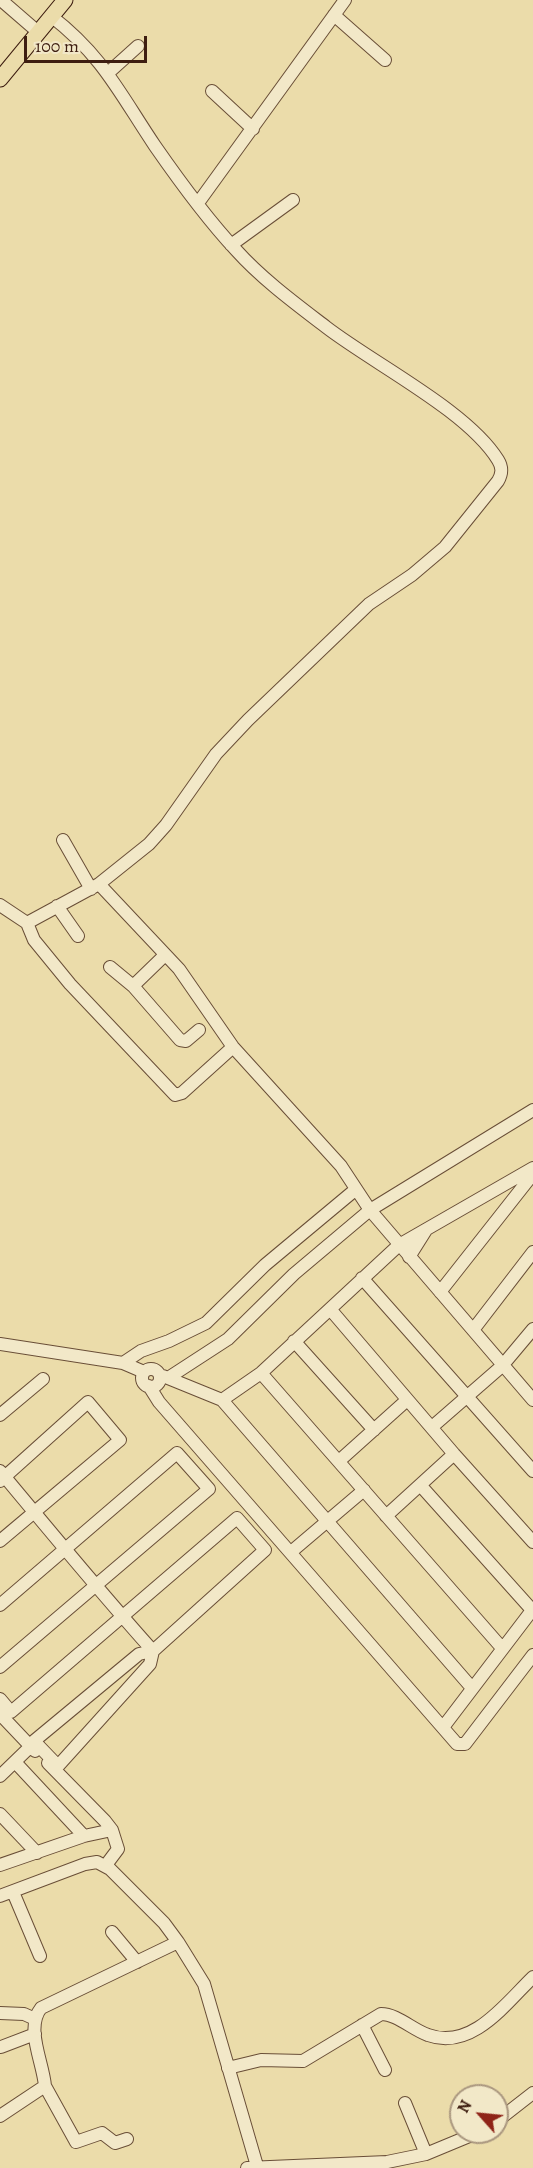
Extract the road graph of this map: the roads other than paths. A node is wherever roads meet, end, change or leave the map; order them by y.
1 (1, 0) edge
2 (65, 0) edge
3 (345, 0) edge
4 (334, 15) junction
5 (51, 16) junction
6 (38, 32) junction
7 (138, 46) dead end
8 (386, 60) dead end
9 (108, 74) junction
10 (0, 80) edge
11 (212, 91) dead end
12 (253, 129) junction
13 (293, 200) dead end
14 (198, 203) junction
15 (231, 245) junction
16 (63, 840) dead end
17 (95, 886) junction
18 (0, 905) edge
19 (57, 906) junction
20 (27, 923) junction
21 (78, 936) dead end
22 (165, 955) junction
23 (110, 967) dead end
24 (134, 986) junction
25 (199, 1030) dead end
26 (233, 1047) junction
27 (533, 1110) edge
28 (533, 1168) edge
29 (533, 1174) edge
30 (354, 1187) junction
31 (370, 1210) junction
32 (427, 1229) junction
33 (399, 1245) junction
34 (533, 1252) edge
35 (409, 1257) junction
36 (363, 1278) junction
37 (440, 1292) junction
38 (330, 1309) junction
39 (533, 1329) edge
40 (473, 1330) junction
41 (294, 1341) junction
42 (0, 1344) edge
43 (123, 1363) junction
44 (502, 1366) junction
45 (144, 1372) junction
46 (261, 1373) junction
47 (164, 1377) junction
48 (43, 1379) dead end
49 (149, 1386) junction
50 (468, 1396) junction
51 (222, 1400) junction
52 (407, 1400) junction
53 (533, 1400) edge
54 (0, 1415) edge
55 (432, 1427) junction
56 (374, 1430) junction
57 (454, 1454) junction
58 (339, 1461) junction
59 (533, 1471) edge
60 (2, 1476) edge
61 (421, 1486) junction
62 (364, 1490) junction
63 (35, 1512) junction
64 (386, 1516) junction
65 (326, 1521) junction
66 (0, 1541) edge
67 (533, 1542) edge
68 (66, 1548) junction
69 (291, 1552) junction
70 (96, 1585) junction
71 (0, 1605) edge
72 (533, 1610) edge
73 (122, 1616) junction
74 (502, 1648) junction
75 (153, 1651) junction
76 (533, 1655) edge
77 (0, 1667) edge
78 (472, 1688) junction
79 (0, 1699) edge
80 (0, 1714) edge
81 (444, 1726) junction
82 (31, 1746) junction
83 (15, 1762) junction
84 (0, 1776) edge
85 (0, 1814) edge
86 (112, 1830) junction
87 (84, 1836) junction
88 (36, 1853) junction
89 (0, 1865) edge
90 (106, 1865) junction
91 (13, 1892) junction
92 (0, 1896) edge
93 (112, 1932) dead end
94 (178, 1942) junction
95 (40, 1956) dead end
96 (137, 1962) junction
97 (533, 1977) edge
98 (0, 2013) edge
99 (35, 2019) junction
100 (362, 2025) junction
101 (35, 2034) junction
102 (1, 2048) edge
103 (228, 2068) junction
104 (385, 2070) dead end
105 (45, 2086) junction
106 (533, 2093) edge
107 (405, 2103) dead end
108 (509, 2112) edge
109 (0, 2116) edge
110 (127, 2139) dead end
111 (450, 2144) edge
112 (426, 2154) junction
113 (252, 2167) edge

1 - 6 street
2 - 5 main road
3 - 4 street
4 - 8 street
4 - 12 street
5 - 6 main road
5 - 9 street
6 - 10 main road
7 - 9 street
9 - 14 street
11 - 12 street
12 - 14 street
13 - 15 street
14 - 15 street
15 - 17 street
16 - 17 street
17 - 19 street
17 - 22 street
18 - 20 street
19 - 20 street
19 - 21 street
20 - 26 street
22 - 24 street
22 - 26 street
23 - 24 street
24 - 25 street
26 - 30 street
27 - 31 street
28 - 32 street
29 - 37 street
30 - 31 street
30 - 43 street
31 - 33 street
31 - 47 street
32 - 33 street
32 - 35 street
33 - 35 street
33 - 36 street
34 - 40 street
35 - 37 street
36 - 38 street
36 - 50 street
37 - 40 street
38 - 41 street
38 - 52 street
39 - 44 street
40 - 44 street
41 - 46 street
41 - 56 street
42 - 43 street
43 - 45 street
44 - 50 street
44 - 53 street
45 - 47 street
45 - 49 street
46 - 51 street
46 - 58 street
47 - 49 street
47 - 51 street
48 - 54 street
49 - 69 street
50 - 55 street
50 - 59 street
51 - 65 street
52 - 55 street
52 - 56 street
55 - 57 street
56 - 58 street
57 - 61 street
57 - 67 street
58 - 62 street
60 - 63 street
60 - 63 street
61 - 64 street
61 - 72 street
62 - 64 street
62 - 65 street
63 - 66 street
63 - 68 street
64 - 74 street
65 - 69 street
65 - 78 street
68 - 70 street
68 - 70 street
68 - 71 street
69 - 81 street
70 - 73 street
70 - 77 street
72 - 74 street
73 - 75 street
73 - 75 street
73 - 79 street
74 - 78 street
75 - 75 street
76 - 81 street
78 - 81 street
80 - 82 street
82 - 83 street
82 - 86 street
83 - 84 street
83 - 87 street
85 - 88 street
86 - 87 street
86 - 90 street
87 - 88 street
88 - 89 street
90 - 91 street
90 - 94 street
91 - 92 street
91 - 95 street
93 - 96 street
94 - 96 street
94 - 103 street
96 - 99 street
97 - 100 street
98 - 99 street
99 - 101 street
100 - 103 street
100 - 104 street
101 - 102 street
101 - 105 street
103 - 113 street
105 - 109 street
105 - 110 street
106 - 108 street
107 - 112 street
111 - 112 street
112 - 113 street

